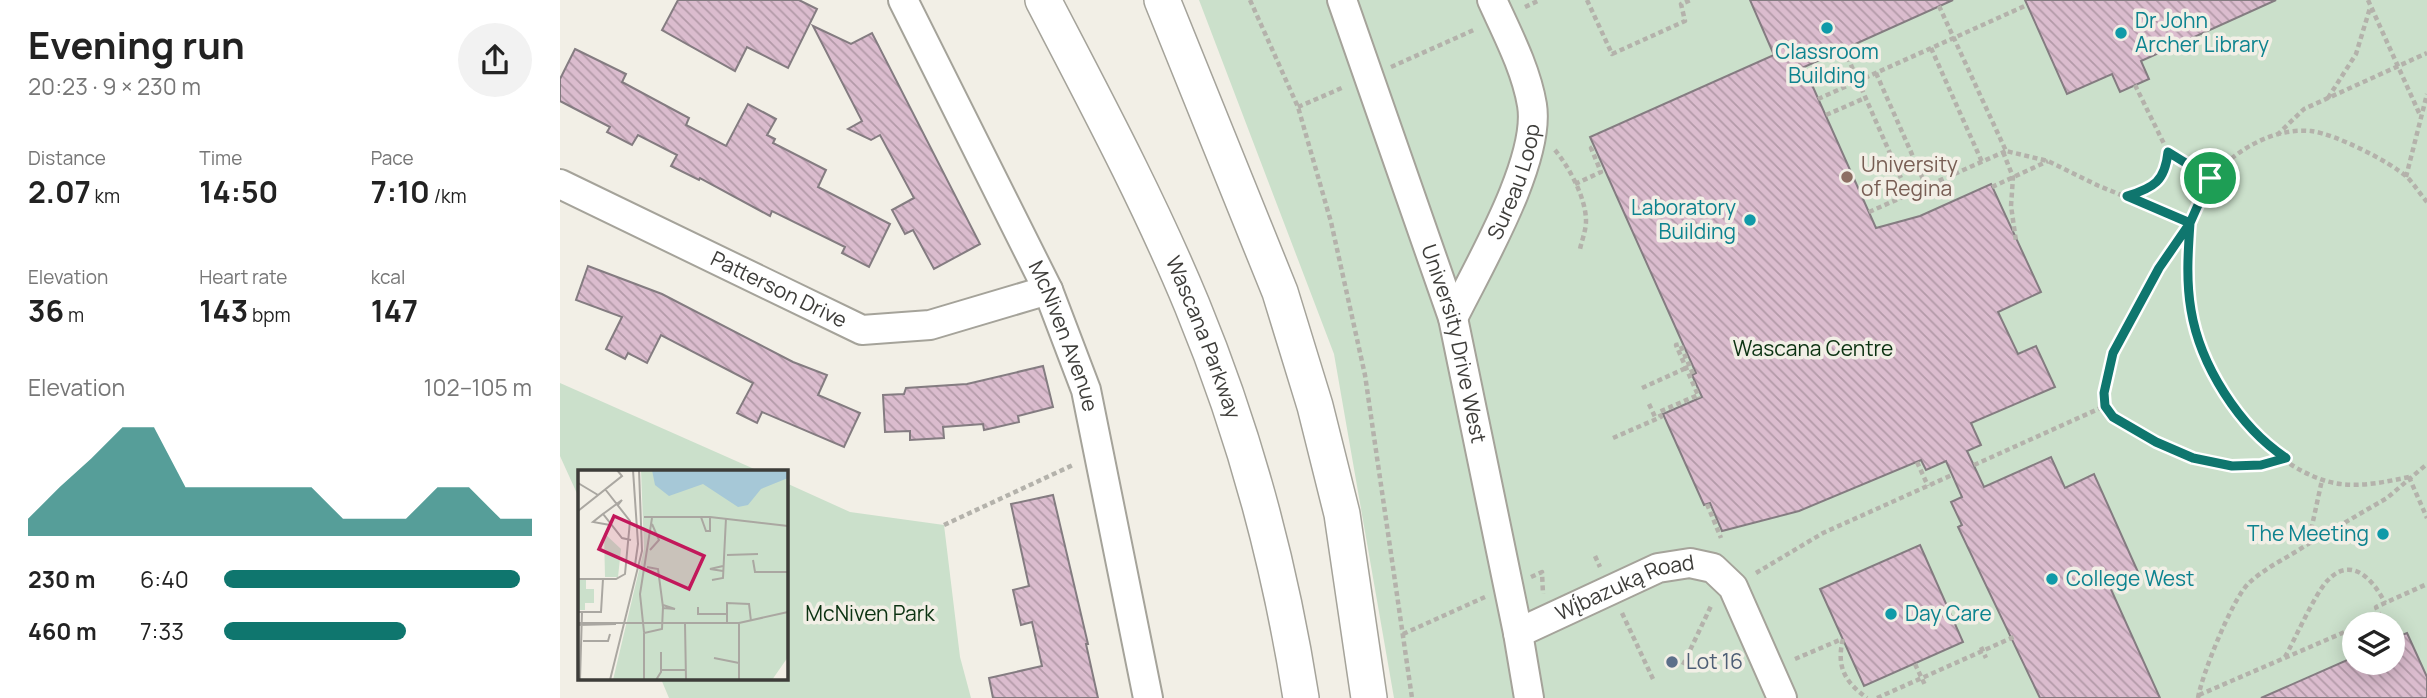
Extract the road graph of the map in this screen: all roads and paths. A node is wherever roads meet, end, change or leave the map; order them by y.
1 (903, 0) edge
2 (1043, 0) edge
3 (1162, 0) edge
4 (1250, 0) edge
5 (1342, 0) edge
6 (1540, 0) edge
7 (1587, 0) edge
8 (1691, 0) edge
9 (2368, 0) edge
10 (2027, 5) dead end
11 (1939, 6) dead end
12 (2371, 6) junction
13 (1496, 9) edge
14 (1954, 38) junction
15 (1931, 48) junction
16 (1844, 49) dead end
17 (2427, 53) edge
18 (2398, 67) junction
19 (1876, 73) junction
20 (1368, 77) junction
21 (1858, 81) junction
22 (2135, 85) dead end
23 (2427, 94) edge
24 (1818, 99) dead end
25 (1865, 99) junction
26 (2328, 99) junction
27 (1298, 107) junction
28 (2420, 115) junction
29 (1826, 116) dead end
30 (2277, 135) junction
31 (1594, 147) dead end
32 (1554, 149) dead end
33 (2004, 152) junction
34 (2168, 152) junction
35 (2048, 161) junction
36 (1982, 162) junction
37 (2014, 177) junction
38 (2406, 177) junction
39 (2210, 178) junction
40 (560, 184) edge
41 (1575, 184) junction
42 (1926, 186) junction
43 (1992, 187) dead end
44 (1908, 194) junction
45 (2127, 196) junction
46 (2427, 202) edge
47 (1869, 212) dead end
48 (2190, 223) junction
49 (2016, 240) dead end
50 (1580, 249) dead end
51 (1048, 290) junction
52 (1453, 318) junction
53 (1686, 368) junction
54 (1693, 374) dead end
55 (1642, 388) dead end
56 (1649, 404) dead end
57 (2105, 406) junction
58 (1656, 419) junction
59 (1613, 438) dead end
60 (1099, 453) junction
61 (2286, 458) junction
62 (1917, 462) dead end
63 (2427, 464) edge
64 (1974, 465) dead end
65 (1952, 475) dead end
66 (2409, 477) junction
67 (2322, 480) junction
68 (1928, 486) junction
69 (1707, 504) dead end
70 (2427, 518) edge
71 (944, 525) dead end
72 (1721, 538) dead end
73 (2308, 544) junction
74 (1595, 556) dead end
75 (1542, 572) dead end
76 (2427, 584) edge
77 (1509, 587) junction
78 (1733, 587) junction
79 (1611, 590) junction
80 (2385, 603) junction
81 (2378, 612) edge
82 (1518, 633) junction
83 (2342, 633) edge
84 (1403, 634) junction
85 (2017, 636) dead end
86 (1982, 649) junction
87 (1986, 658) dead end
88 (2284, 658) junction
89 (1795, 659) dead end
90 (1915, 664) dead end
91 (1683, 666) dead end
92 (1922, 678) junction
93 (1653, 679) dead end
94 (1925, 685) dead end
95 (2198, 697) edge
96 (1148, 698) edge
97 (1301, 698) edge
98 (1369, 698) edge
99 (1412, 698) edge
100 (1528, 698) edge
101 (1782, 698) edge
102 (1867, 698) edge
103 (1877, 698) edge

1 - 51 street, McNiven Avenue
2 - 97 main road, Wascana Parkway
3 - 98 main road
4 - 27 path
5 - 20 street, University Drive West
6 - 13 path
7 - 8 path
9 - 12 path
10 - 14 path
11 - 14 path
12 - 18 path
12 - 26 path
13 - 20 path
13 - 52 street, Sureau Loop
14 - 15 path
14 - 33 path
15 - 19 path
15 - 36 path
16 - 21 path
17 - 18 path
18 - 26 path
18 - 28 path
19 - 21 path
19 - 42 path
20 - 27 path
20 - 52 street, University Drive West
21 - 24 path
21 - 25 path
22 - 34 path
23 - 28 path
25 - 29 path
25 - 44 path
26 - 30 path
27 - 84 path
28 - 38 path
30 - 38 path
30 - 39 path
31 - 41 path
32 - 41 path
33 - 35 path
33 - 36 path
33 - 37 path
34 - 39 path
34 - 45 path
35 - 37 path
35 - 45 path
36 - 42 path
37 - 43 path
37 - 49 path
38 - 46 path
39 - 48 path
40 - 51 street, Patterson Drive
41 - 50 path
42 - 44 path
44 - 47 path
45 - 48 path
48 - 57 path
48 - 61 path
51 - 60 street, McNiven Avenue
52 - 77 street, University Drive West
53 - 54 path
53 - 55 path
53 - 58 path
56 - 58 path
57 - 61 path
57 - 64 path
58 - 59 path
60 - 71 path
60 - 96 street, McNiven Avenue
61 - 67 path
62 - 68 path
63 - 66 path
65 - 68 path
66 - 67 path
66 - 70 path
66 - 73 path
67 - 73 path
68 - 78 path
69 - 72 path
73 - 95 path
74 - 79 path
75 - 77 path
76 - 80 path
77 - 82 street, University Drive West
77 - 84 path
78 - 79 street, Wį́bazuką Road
78 - 91 path
78 - 101 street, Wį́bazuką Road
79 - 82 street, Wį́bazuką Road
79 - 93 path
80 - 81 path
80 - 88 path
82 - 100 street, University Drive West
83 - 88 path
84 - 99 path
85 - 86 path
86 - 87 path
86 - 92 path
88 - 95 path
89 - 102 path
90 - 92 path
92 - 94 path
92 - 103 path

